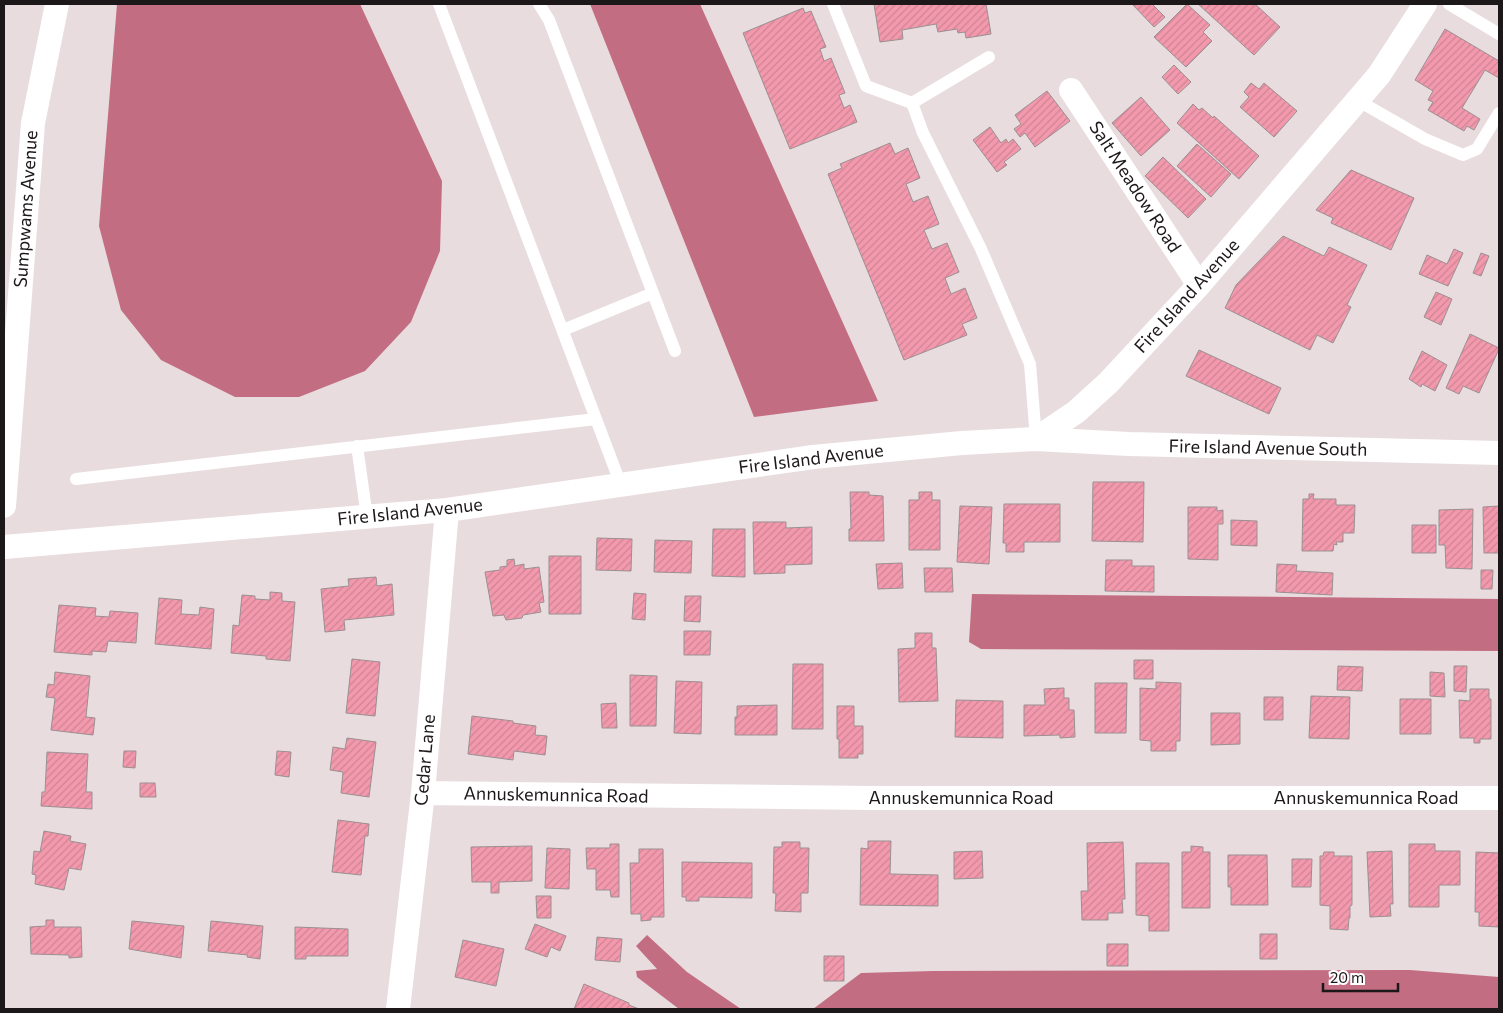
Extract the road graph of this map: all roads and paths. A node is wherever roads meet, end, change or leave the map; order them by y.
1 (57, 4) edge
2 (439, 4) edge
3 (539, 4) edge
4 (833, 4) edge
5 (1425, 4) edge
6 (1448, 4) edge
7 (1499, 34) edge
8 (989, 57) dead end
9 (1071, 90) dead end
10 (1357, 100) junction
11 (912, 104) junction
12 (1499, 113) edge
13 (1198, 285) junction
14 (653, 293) junction
15 (563, 330) junction
16 (675, 351) dead end
17 (596, 419) junction
18 (1036, 439) junction
19 (357, 446) junction
20 (1499, 453) edge
21 (76, 479) dead end
22 (621, 485) junction
23 (4, 506) edge
24 (447, 510) junction
25 (367, 517) junction
26 (4, 547) edge
27 (423, 793) junction
28 (1499, 798) edge
29 (398, 1009) edge

1 - 23 street, Sumpwams Avenue
2 - 15 lane
3 - 14 lane
4 - 11 lane
5 - 10 street, Fire Island Avenue
6 - 7 lane
8 - 11 lane
9 - 13 street, Salt Meadow Road
10 - 12 lane
10 - 13 street, Fire Island Avenue
11 - 18 lane
13 - 18 street, Fire Island Avenue
14 - 15 lane
14 - 16 lane
15 - 17 lane
17 - 19 lane
17 - 22 lane
18 - 20 street, Fire Island Avenue South
18 - 22 street, Fire Island Avenue
19 - 21 lane
19 - 25 lane
22 - 24 street, Fire Island Avenue
24 - 25 street, Fire Island Avenue
24 - 27 street, Cedar Lane
25 - 26 street, Fire Island Avenue
27 - 28 street, Annuskemunnica Road
27 - 29 street, Cedar Lane

